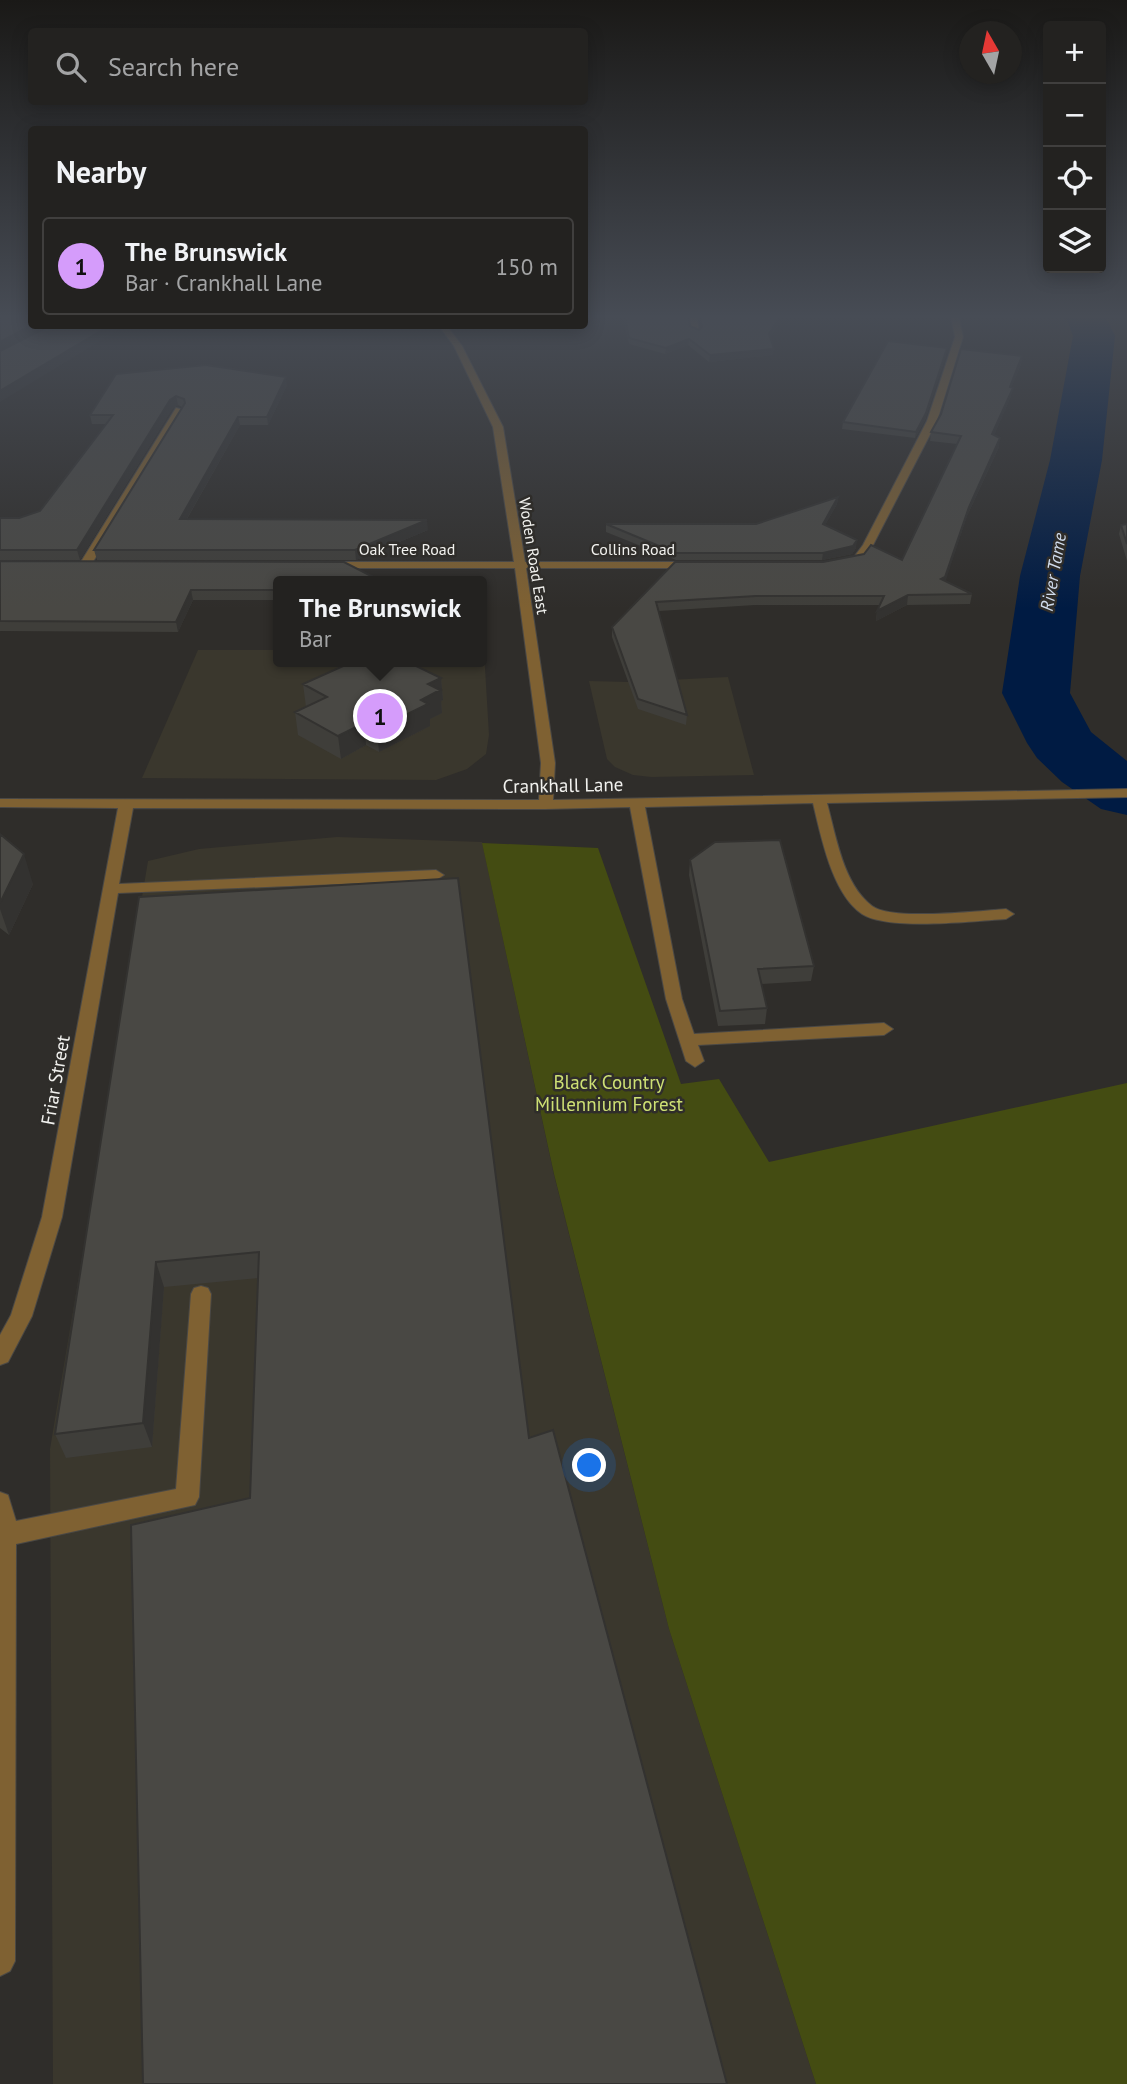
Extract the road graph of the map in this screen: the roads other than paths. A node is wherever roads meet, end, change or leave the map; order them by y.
1 (176, 414) edge
2 (492, 414) edge
3 (934, 414) edge
4 (98, 565) edge
5 (316, 565) edge
6 (520, 565) junction
7 (711, 565) edge
8 (831, 565) edge
9 (1127, 793) edge
10 (819, 799) junction
11 (0, 803) edge
12 (126, 804) junction
13 (638, 804) junction
14 (547, 805) junction
15 (436, 875) dead end
16 (111, 890) junction
17 (1006, 914) dead end
18 (884, 1029) dead end
19 (688, 1040) junction
20 (695, 1061) dead end
21 (201, 1294) dead end
22 (0, 1356) edge
23 (0, 1503) edge
24 (4, 1535) junction
25 (0, 1961) edge

1 - 4 street
2 - 6 street, Woden Road East
3 - 8 street
5 - 6 street, Oak Tree Road
6 - 7 street, Collins Road
6 - 14 street, Woden Road East
9 - 10 street, Crankhall Lane
10 - 13 street, Crankhall Lane
10 - 17 street
11 - 12 street, Crankhall Lane
12 - 14 street, Crankhall Lane
12 - 16 street, Friar Street
13 - 14 street, Crankhall Lane
13 - 19 street
15 - 16 street
16 - 22 street, Friar Street
18 - 19 street
19 - 20 street
21 - 24 street
23 - 24 street
24 - 25 street

